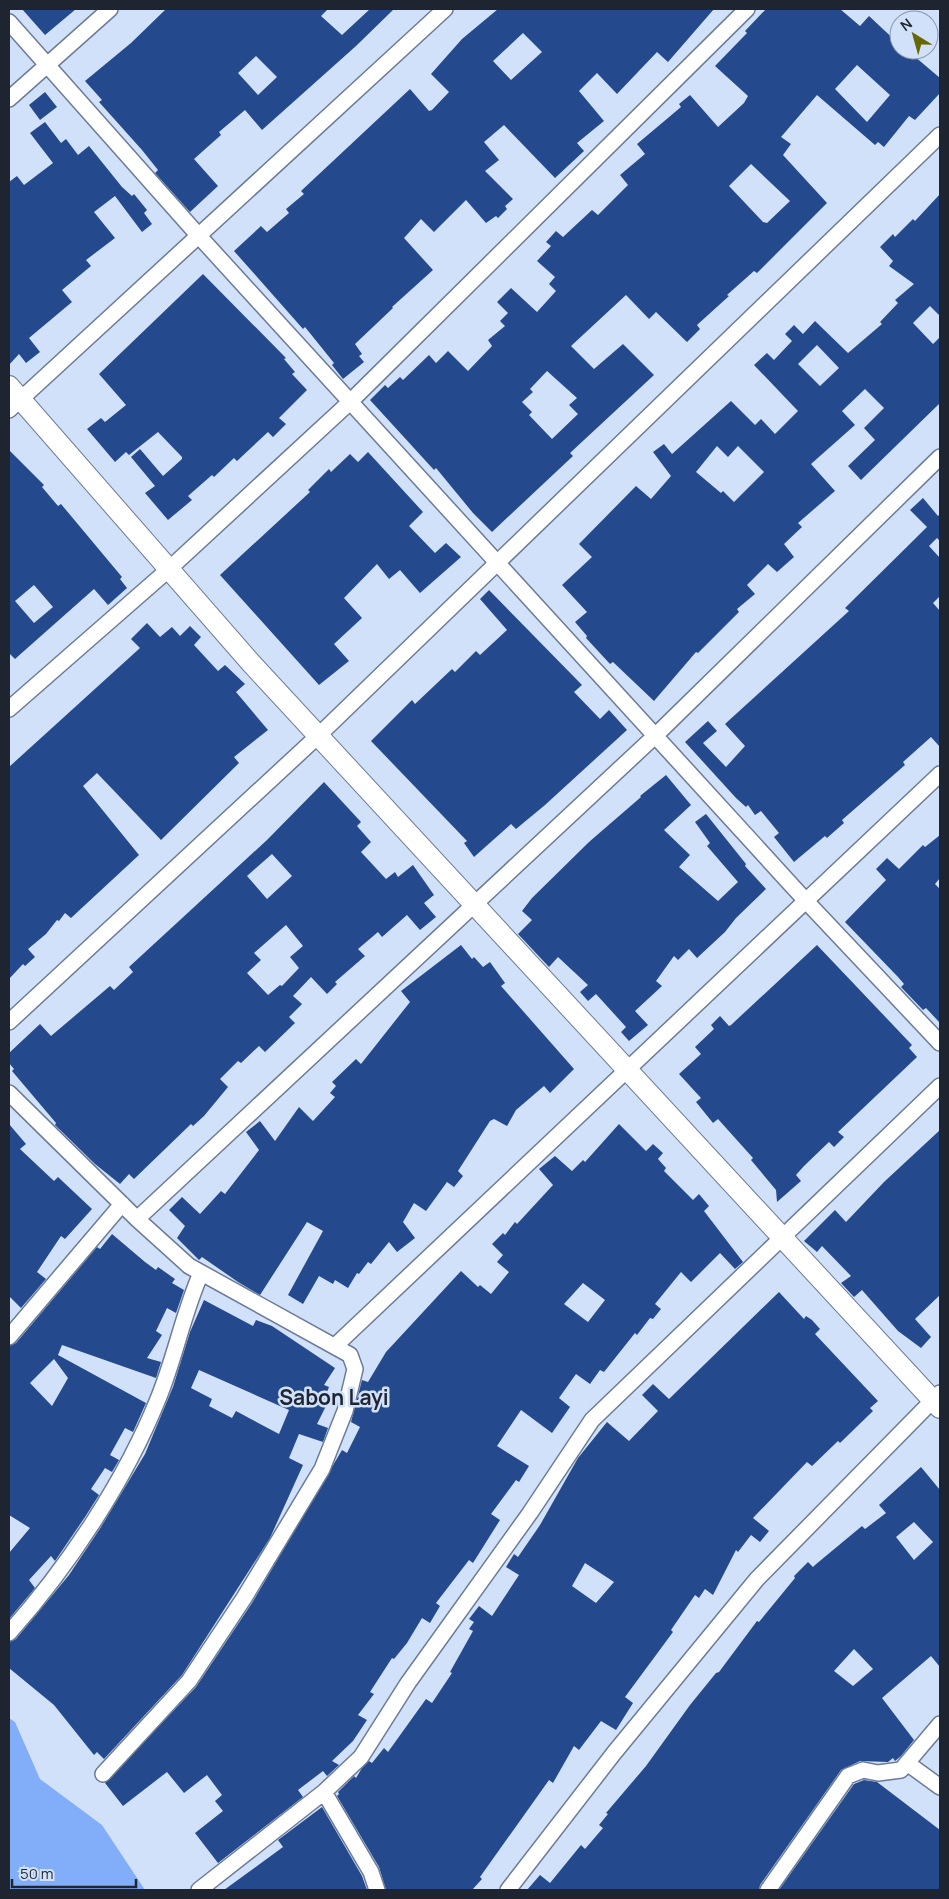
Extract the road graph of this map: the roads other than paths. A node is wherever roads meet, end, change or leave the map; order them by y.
1 (110, 9) edge
2 (445, 9) edge
3 (747, 9) edge
4 (9, 22) edge
5 (47, 64) junction
6 (9, 99) edge
7 (940, 135) edge
8 (198, 235) junction
9 (13, 398) edge
10 (350, 402) junction
11 (940, 457) edge
12 (498, 563) junction
13 (168, 570) junction
14 (9, 709) edge
15 (656, 734) junction
16 (319, 736) junction
17 (940, 774) edge
18 (806, 901) junction
19 (475, 903) junction
20 (9, 1022) edge
21 (940, 1043) edge
22 (628, 1069) junction
23 (940, 1086) edge
24 (9, 1093) edge
25 (122, 1204) junction
26 (137, 1219) junction
27 (782, 1239) junction
28 (200, 1273) junction
29 (9, 1337) edge
30 (335, 1346) junction
31 (938, 1400) edge
32 (9, 1632) edge
33 (940, 1724) edge
34 (907, 1763) junction
35 (103, 1774) dead end
36 (940, 1787) edge
37 (324, 1792) junction
38 (199, 1890) edge
39 (377, 1890) edge
40 (508, 1890) edge
41 (768, 1890) edge

1 - 5 street
2 - 8 street
3 - 10 street
4 - 5 street
5 - 6 street
5 - 8 street
7 - 12 street
8 - 9 street
8 - 10 street
9 - 13 main road
10 - 12 street
10 - 13 street
11 - 15 street
12 - 15 street
12 - 16 street
13 - 14 street
13 - 16 main road
15 - 18 street
15 - 19 street
16 - 19 main road
16 - 20 street
17 - 18 street
18 - 21 street
18 - 22 street
19 - 22 main road
19 - 26 street
22 - 27 main road
22 - 30 street
23 - 27 street
24 - 25 street
25 - 26 street
25 - 29 street
26 - 28 street
27 - 31 main road
27 - 37 street
28 - 30 street
28 - 32 street
30 - 35 street
31 - 40 street
33 - 34 street
34 - 36 street
34 - 41 street
37 - 38 street
37 - 39 street

